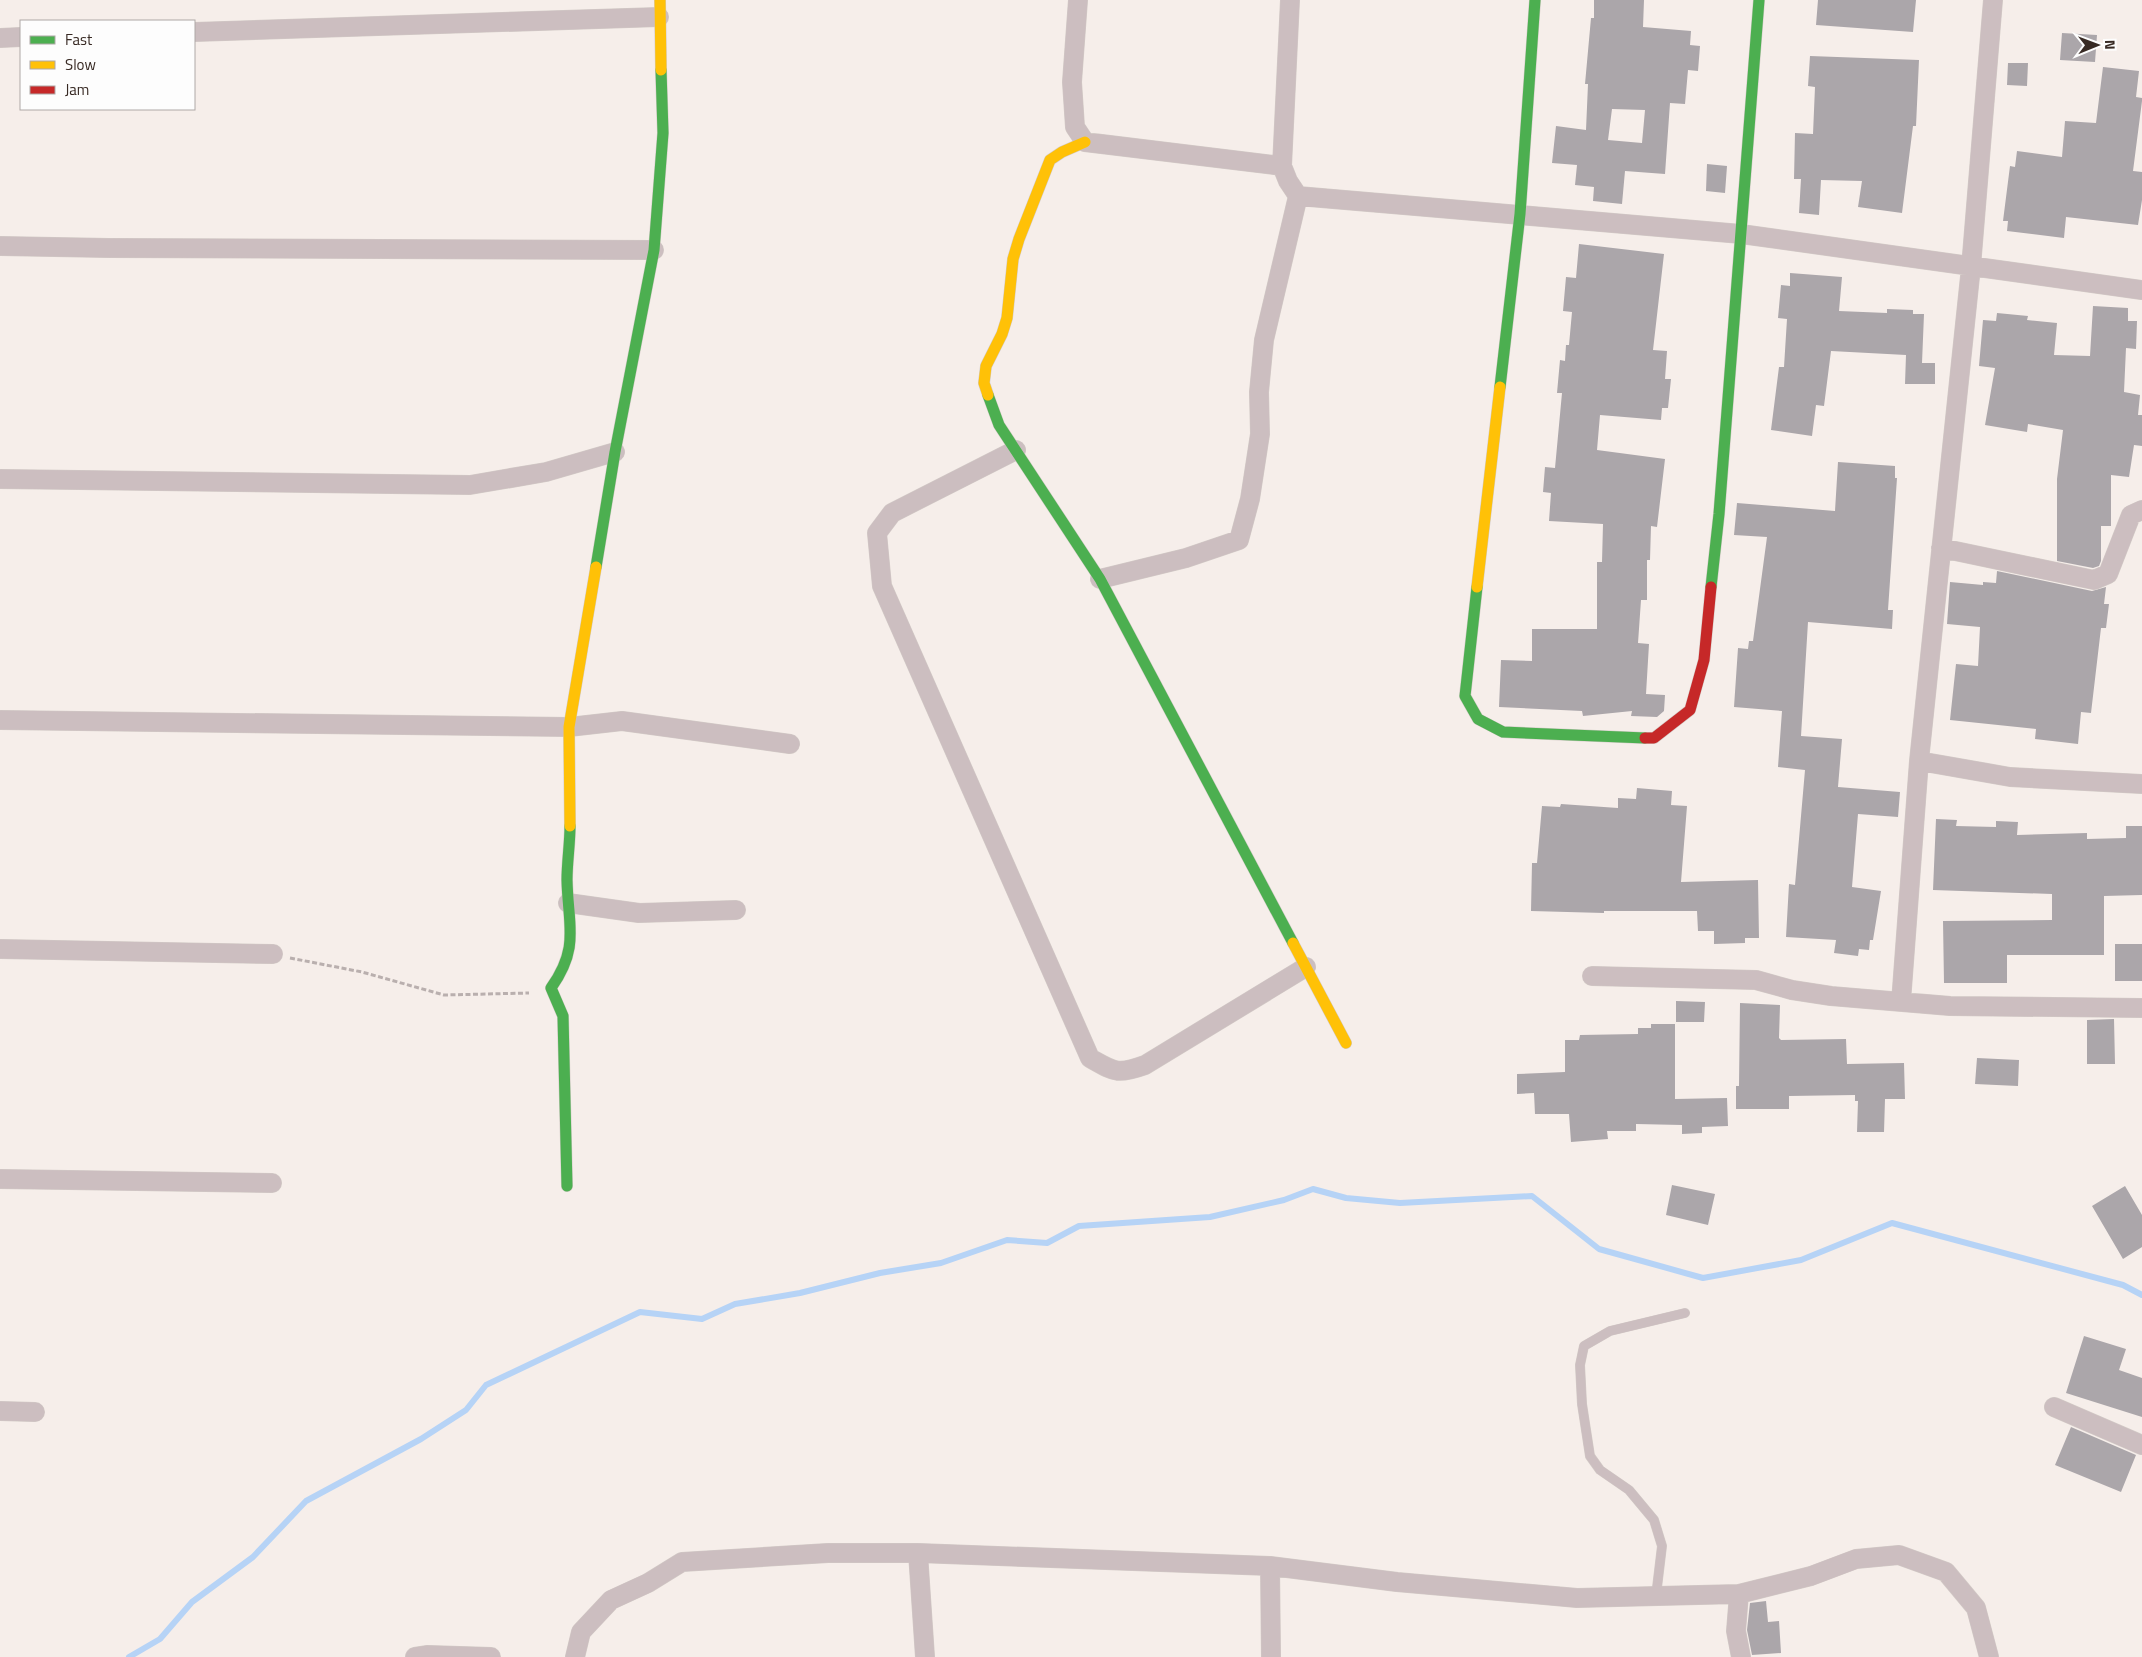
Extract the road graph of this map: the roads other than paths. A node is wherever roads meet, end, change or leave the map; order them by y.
1 (1078, 0) edge
2 (1290, 0) edge
3 (1534, 0) edge
4 (1759, 0) edge
5 (1993, 0) edge
6 (659, 8) edge
7 (195, 32) edge
8 (20, 37) edge
9 (0, 38) edge
10 (1085, 142) junction
11 (1282, 166) junction
12 (1298, 196) junction
13 (1520, 214) junction
14 (1741, 234) junction
15 (0, 246) edge
16 (654, 250) junction
17 (1971, 267) junction
18 (2142, 290) edge
19 (1016, 450) junction
20 (615, 452) junction
21 (0, 479) edge
22 (2142, 510) edge
23 (1941, 548) junction
24 (1100, 580) junction
25 (0, 720) edge
26 (569, 727) junction
27 (790, 744) dead end
28 (1919, 761) junction
29 (2142, 784) edge
30 (568, 902) junction
31 (736, 910) dead end
32 (0, 948) edge
33 (273, 954) road end
34 (1306, 967) junction
35 (1592, 976) dead end
36 (1901, 1002) junction
37 (2142, 1008) edge
38 (1346, 1042) dead end
39 (0, 1179) edge
40 (272, 1183) dead end
41 (567, 1186) dead end
42 (1685, 1313) dead end
43 (2054, 1407) dead end
44 (0, 1410) edge
45 (35, 1412) dead end
46 (2142, 1445) edge
47 (918, 1553) junction
48 (1270, 1566) junction
49 (1739, 1594) junction
50 (1656, 1596) junction
51 (415, 1657) edge
52 (491, 1657) edge
53 (575, 1657) edge
54 (925, 1657) edge
55 (1271, 1657) edge
56 (1740, 1657) edge
57 (1989, 1657) edge

1 - 10 street
2 - 11 street
3 - 13 street
4 - 14 street
5 - 17 street
6 - 7 street
6 - 16 street
8 - 9 street
10 - 11 street
10 - 19 street
11 - 12 street
12 - 13 street
12 - 24 street
13 - 14 street
13 - 14 street
14 - 17 street
15 - 16 street
16 - 20 street
17 - 18 street
17 - 23 street
19 - 24 street
19 - 34 street
20 - 21 street
20 - 26 street
22 - 23 street
23 - 28 street
24 - 34 street
25 - 26 street
26 - 27 street
26 - 30 street
28 - 29 street
28 - 36 street
30 - 31 street
30 - 41 street
32 - 33 street
34 - 38 street
35 - 36 street
36 - 37 street
39 - 40 street
42 - 50 lane
43 - 46 street
44 - 45 street
47 - 48 street
47 - 53 street
47 - 54 street
48 - 50 street
48 - 55 street
49 - 50 street
49 - 56 street
49 - 57 street
51 - 52 street

